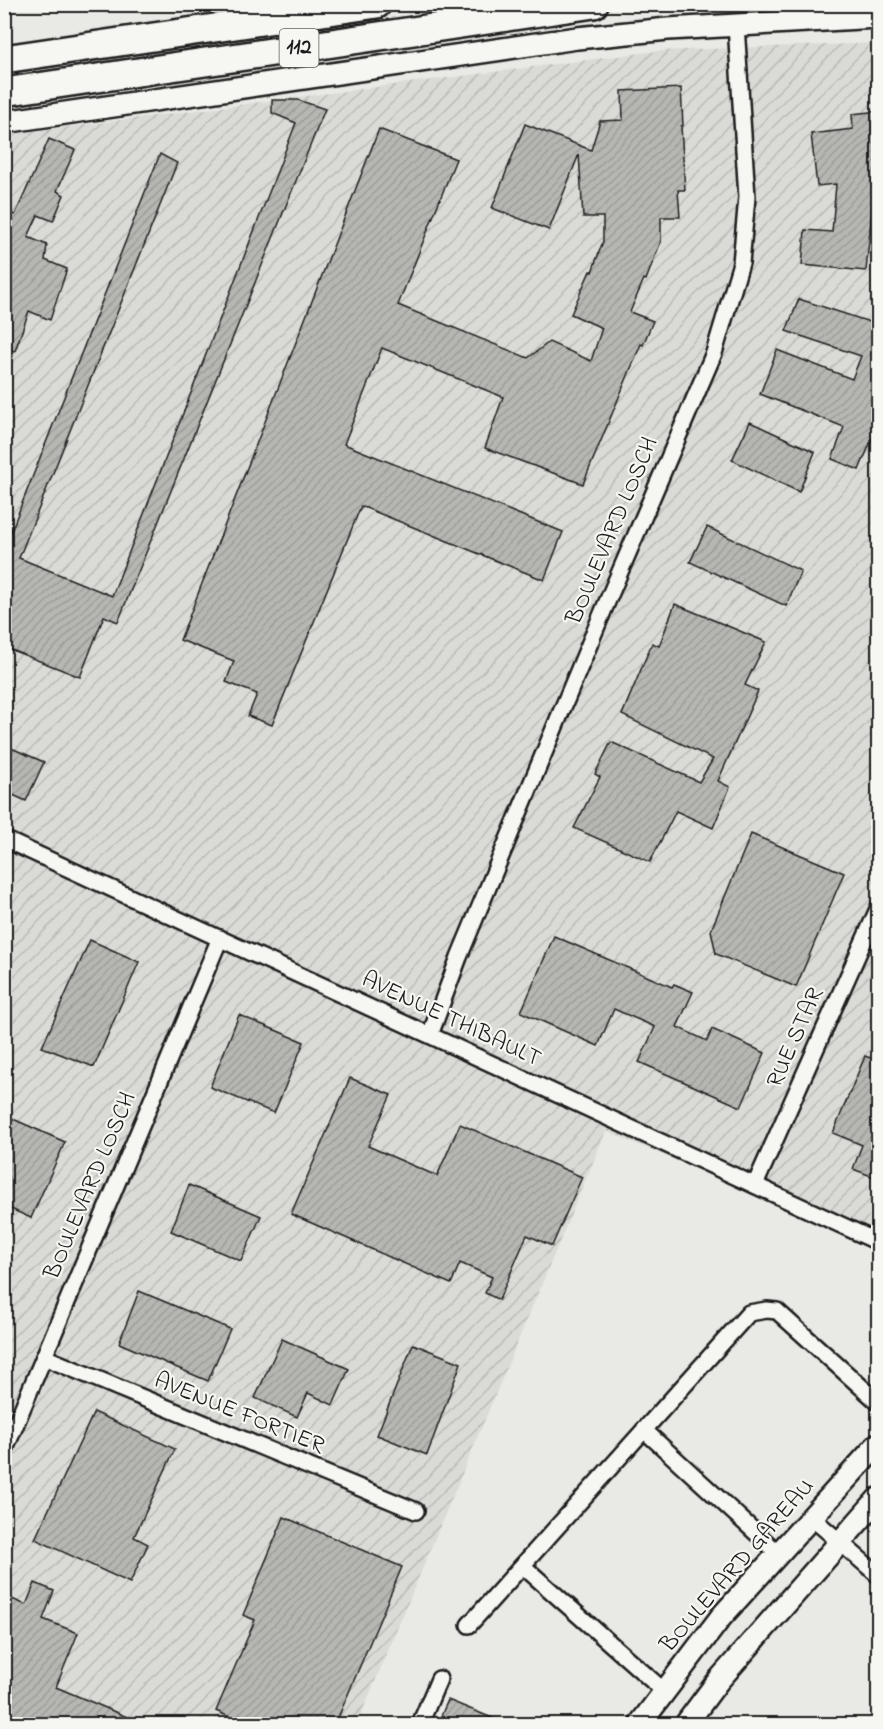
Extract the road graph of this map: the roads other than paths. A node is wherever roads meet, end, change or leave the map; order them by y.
1 (377, 4) edge
2 (594, 4) edge
3 (879, 17) edge
4 (736, 25) junction
5 (4, 59) edge
6 (4, 92) edge
7 (4, 122) edge
8 (4, 839) edge
9 (879, 909) edge
10 (219, 938) junction
11 (430, 1035) junction
12 (755, 1185) junction
13 (879, 1242) edge
14 (44, 1358) junction
15 (879, 1402) edge
16 (644, 1430) junction
17 (879, 1444) edge
18 (4, 1452) edge
19 (879, 1498) edge
20 (416, 1511) dead end
21 (811, 1516) junction
22 (839, 1541) junction
23 (778, 1553) junction
24 (523, 1566) junction
25 (879, 1575) edge
26 (470, 1625) dead end
27 (439, 1679) dead end
28 (665, 1692) junction
29 (420, 1725) edge
30 (640, 1725) edge
31 (686, 1725) edge

1 - 5 highway, 112
2 - 6 highway, 112
3 - 4 street
4 - 7 street
4 - 11 street, BOULEVARD LOSCH
8 - 10 street, AVENUE THIBAULT
9 - 12 street, RUE STAR
10 - 11 street, AVENUE THIBAULT
10 - 14 street, BOULEVARD LOSCH
11 - 12 street, AVENUE THIBAULT
12 - 13 street, AVENUE THIBAULT
14 - 18 street, BOULEVARD LOSCH
14 - 20 street, AVENUE FORTIER
15 - 16 street
16 - 23 street
16 - 24 street
17 - 21 street, BOULEVARD GAREAU
19 - 22 street
21 - 22 street
21 - 23 street, BOULEVARD GAREAU
22 - 25 street
22 - 31 street
23 - 28 street, BOULEVARD GAREAU
24 - 26 street
24 - 28 street
27 - 29 street
28 - 30 street, BOULEVARD GAREAU

